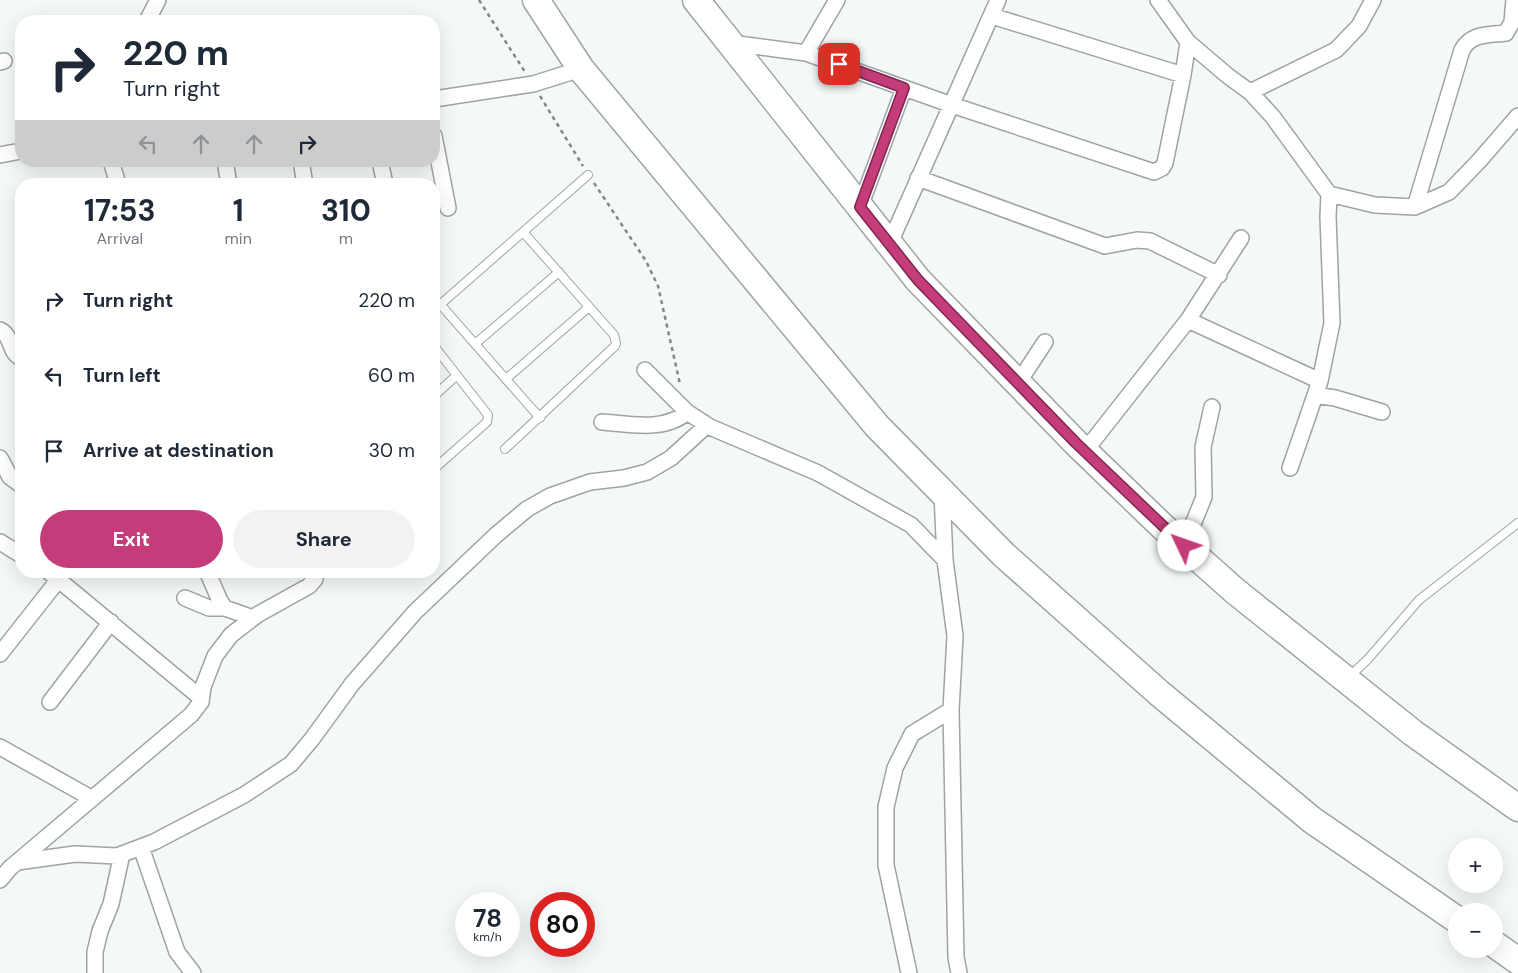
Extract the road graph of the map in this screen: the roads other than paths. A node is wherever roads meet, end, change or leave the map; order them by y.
1 (158, 0) edge
2 (536, 0) edge
3 (696, 0) edge
4 (837, 0) edge
5 (998, 0) edge
6 (1158, 0) edge
7 (1373, 0) edge
8 (1514, 0) edge
9 (150, 15) edge
10 (992, 16) junction
11 (1512, 32) edge
12 (1188, 42) junction
13 (730, 43) junction
14 (806, 53) junction
15 (581, 69) junction
16 (1183, 76) junction
17 (904, 88) junction
18 (1250, 92) junction
19 (440, 98) edge
20 (952, 105) junction
21 (1518, 116) edge
22 (15, 152) edge
23 (0, 155) edge
24 (440, 167) edge
25 (588, 175) road end
26 (918, 178) junction
27 (1329, 194) junction
28 (860, 207) junction
29 (1415, 207) junction
30 (448, 208) dead end
31 (524, 232) junction
32 (1241, 238) dead end
33 (889, 245) junction
34 (559, 272) junction
35 (1218, 275) junction
36 (440, 304) edge
37 (589, 307) junction
38 (440, 310) edge
39 (1188, 320) junction
40 (0, 330) edge
41 (1044, 342) dead end
42 (476, 344) junction
43 (440, 353) edge
44 (15, 354) edge
45 (645, 370) dead end
46 (457, 374) junction
47 (506, 379) junction
48 (1018, 383) junction
49 (1318, 388) junction
50 (440, 390) edge
51 (1212, 407) dead end
52 (687, 412) junction
53 (1382, 412) dead end
54 (540, 418) junction
55 (602, 422) dead end
56 (706, 424) junction
57 (506, 449) dead end
58 (1085, 451) junction
59 (0, 458) edge
60 (440, 464) edge
61 (1290, 468) dead end
62 (15, 481) edge
63 (942, 492) junction
64 (1518, 523) edge
65 (0, 542) edge
66 (1184, 546) junction
67 (15, 551) edge
68 (945, 560) junction
69 (51, 578) edge
70 (59, 578) edge
71 (210, 578) edge
72 (315, 578) edge
73 (185, 598) dead end
74 (225, 608) junction
75 (253, 618) junction
76 (111, 622) junction
77 (0, 654) edge
78 (1345, 680) junction
79 (202, 698) junction
80 (50, 702) dead end
81 (951, 710) junction
82 (0, 746) edge
83 (92, 798) junction
84 (1518, 808) edge
85 (141, 847) junction
86 (122, 854) junction
87 (17, 862) junction
88 (0, 880) edge
89 (1448, 914) edge
90 (1503, 950) edge
91 (1518, 961) edge
92 (95, 973) edge
93 (192, 973) edge
94 (909, 973) edge
95 (959, 973) edge

1 - 9 street
2 - 15 highway
3 - 13 highway
4 - 14 street
5 - 10 street
6 - 12 street
7 - 18 street
8 - 11 street
10 - 16 street
10 - 20 street
11 - 29 street
12 - 16 street
12 - 18 street
13 - 14 street
13 - 28 highway
14 - 17 street
15 - 19 street
15 - 63 highway
16 - 20 street
17 - 20 street
17 - 28 street
18 - 27 street
20 - 26 street
21 - 29 street
22 - 23 street
24 - 30 street
25 - 31 lane
26 - 33 street
26 - 35 street
27 - 29 street
27 - 49 street
28 - 33 highway
31 - 34 lane
31 - 36 lane
32 - 35 street
33 - 48 highway
34 - 37 lane
34 - 42 lane
35 - 39 street
37 - 47 lane
37 - 54 lane
38 - 42 lane
39 - 49 street
39 - 58 street
40 - 44 street
41 - 48 street
42 - 47 lane
43 - 46 lane
45 - 52 street
46 - 50 lane
46 - 60 lane
47 - 54 lane
48 - 58 highway
49 - 53 street
49 - 61 street
51 - 66 street
52 - 55 street
52 - 56 street
54 - 57 lane
56 - 68 street
56 - 85 street
58 - 66 highway
59 - 62 street
63 - 68 street
63 - 89 highway
64 - 78 lane
65 - 67 street
66 - 78 highway
68 - 81 street
69 - 77 street
70 - 76 street
71 - 74 street
72 - 75 street
73 - 74 street
74 - 75 street
75 - 79 street
76 - 79 street
76 - 80 street
78 - 84 highway
79 - 83 street
81 - 94 street
81 - 95 street
82 - 83 street
83 - 87 street
85 - 86 street
85 - 93 street
86 - 87 street
86 - 92 street
87 - 88 street
90 - 91 highway

